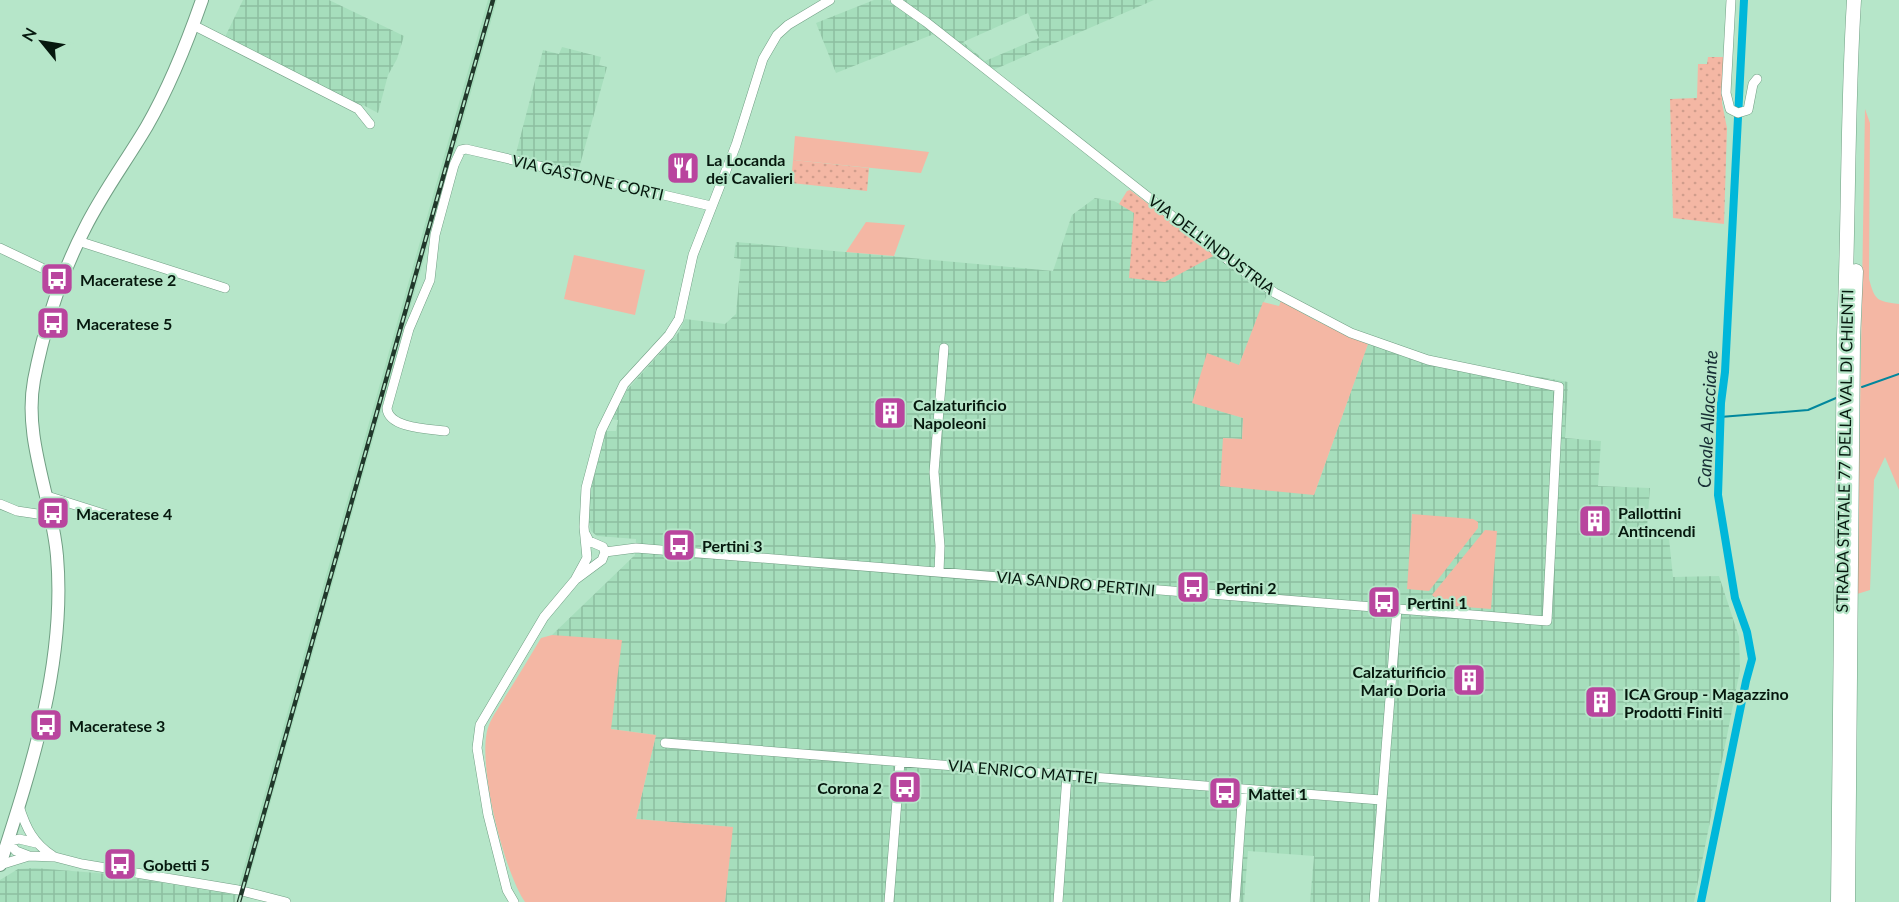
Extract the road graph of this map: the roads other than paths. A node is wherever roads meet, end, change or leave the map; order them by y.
1 (202, 0) edge
2 (830, 0) edge
3 (895, 0) edge
4 (1731, 0) edge
5 (1854, 0) edge
6 (1863, 0) edge
7 (193, 25) junction
8 (1854, 77) junction
9 (1757, 79) dead end
10 (370, 124) dead end
11 (711, 206) junction
12 (78, 241) junction
13 (0, 249) edge
14 (63, 278) junction
15 (225, 288) dead end
16 (944, 348) dead end
17 (445, 431) dead end
18 (47, 496) junction
19 (0, 504) edge
20 (107, 515) dead end
21 (51, 516) junction
22 (590, 550) junction
23 (605, 552) junction
24 (597, 563) junction
25 (939, 572) junction
26 (576, 580) junction
27 (1397, 609) junction
28 (1546, 621) joint
29 (1845, 633) junction
30 (665, 743) dead end
31 (900, 762) junction
32 (1067, 775) junction
33 (1244, 789) junction
34 (1381, 800) junction
35 (19, 806) junction
36 (6, 835) edge
37 (36, 843) junction
38 (29, 856) junction
39 (55, 857) junction
40 (1849, 860) junction
41 (0, 865) edge
42 (286, 902) edge
43 (514, 902) edge
44 (889, 902) edge
45 (1058, 902) edge
46 (1235, 902) edge
47 (1374, 902) edge
48 (1838, 902) edge
49 (1848, 902) edge
50 (1853, 902) edge

1 - 7 main road
2 - 11 street
3 - 28 street, VIA DELL'INDUSTRIA
4 - 9 street
5 - 8 highway, STRADA STATALE 77 DELLA VAL DI CHIENTI
6 - 8 highway, STRADA STATALE 77 DELLA VAL DI CHIENTI
7 - 10 street
7 - 12 main road
8 - 29 highway, STRADA STATALE 77 DELLA VAL DI CHIENTI
11 - 17 street, VIA GASTONE CORTI
11 - 22 street
12 - 14 main road
12 - 15 street
13 - 14 street
14 - 18 main road
16 - 25 street
18 - 20 street
18 - 21 main road
19 - 21 street
21 - 35 main road
22 - 23 street
22 - 24 street
22 - 26 street
23 - 24 street
23 - 25 street, VIA SANDRO PERTINI
24 - 26 street
25 - 27 street, VIA SANDRO PERTINI
26 - 43 street
27 - 28 street, VIA SANDRO PERTINI
27 - 34 street
29 - 40 highway, STRADA STATALE 77 DELLA VAL DI CHIENTI
29 - 48 highway, STRADA STATALE 77 DELLA VAL DI CHIENTI
30 - 31 street, VIA ENRICO MATTEI
31 - 32 street, VIA ENRICO MATTEI
31 - 44 street
32 - 33 street, VIA ENRICO MATTEI
32 - 45 street
33 - 34 street, VIA ENRICO MATTEI
33 - 46 street
34 - 47 street
35 - 36 main road
35 - 37 street
36 - 37 street
36 - 38 street
36 - 41 main road
37 - 39 street
38 - 39 street
38 - 41 street
39 - 42 street
40 - 49 highway, STRADA STATALE 77 DELLA VAL DI CHIENTI
40 - 50 highway

